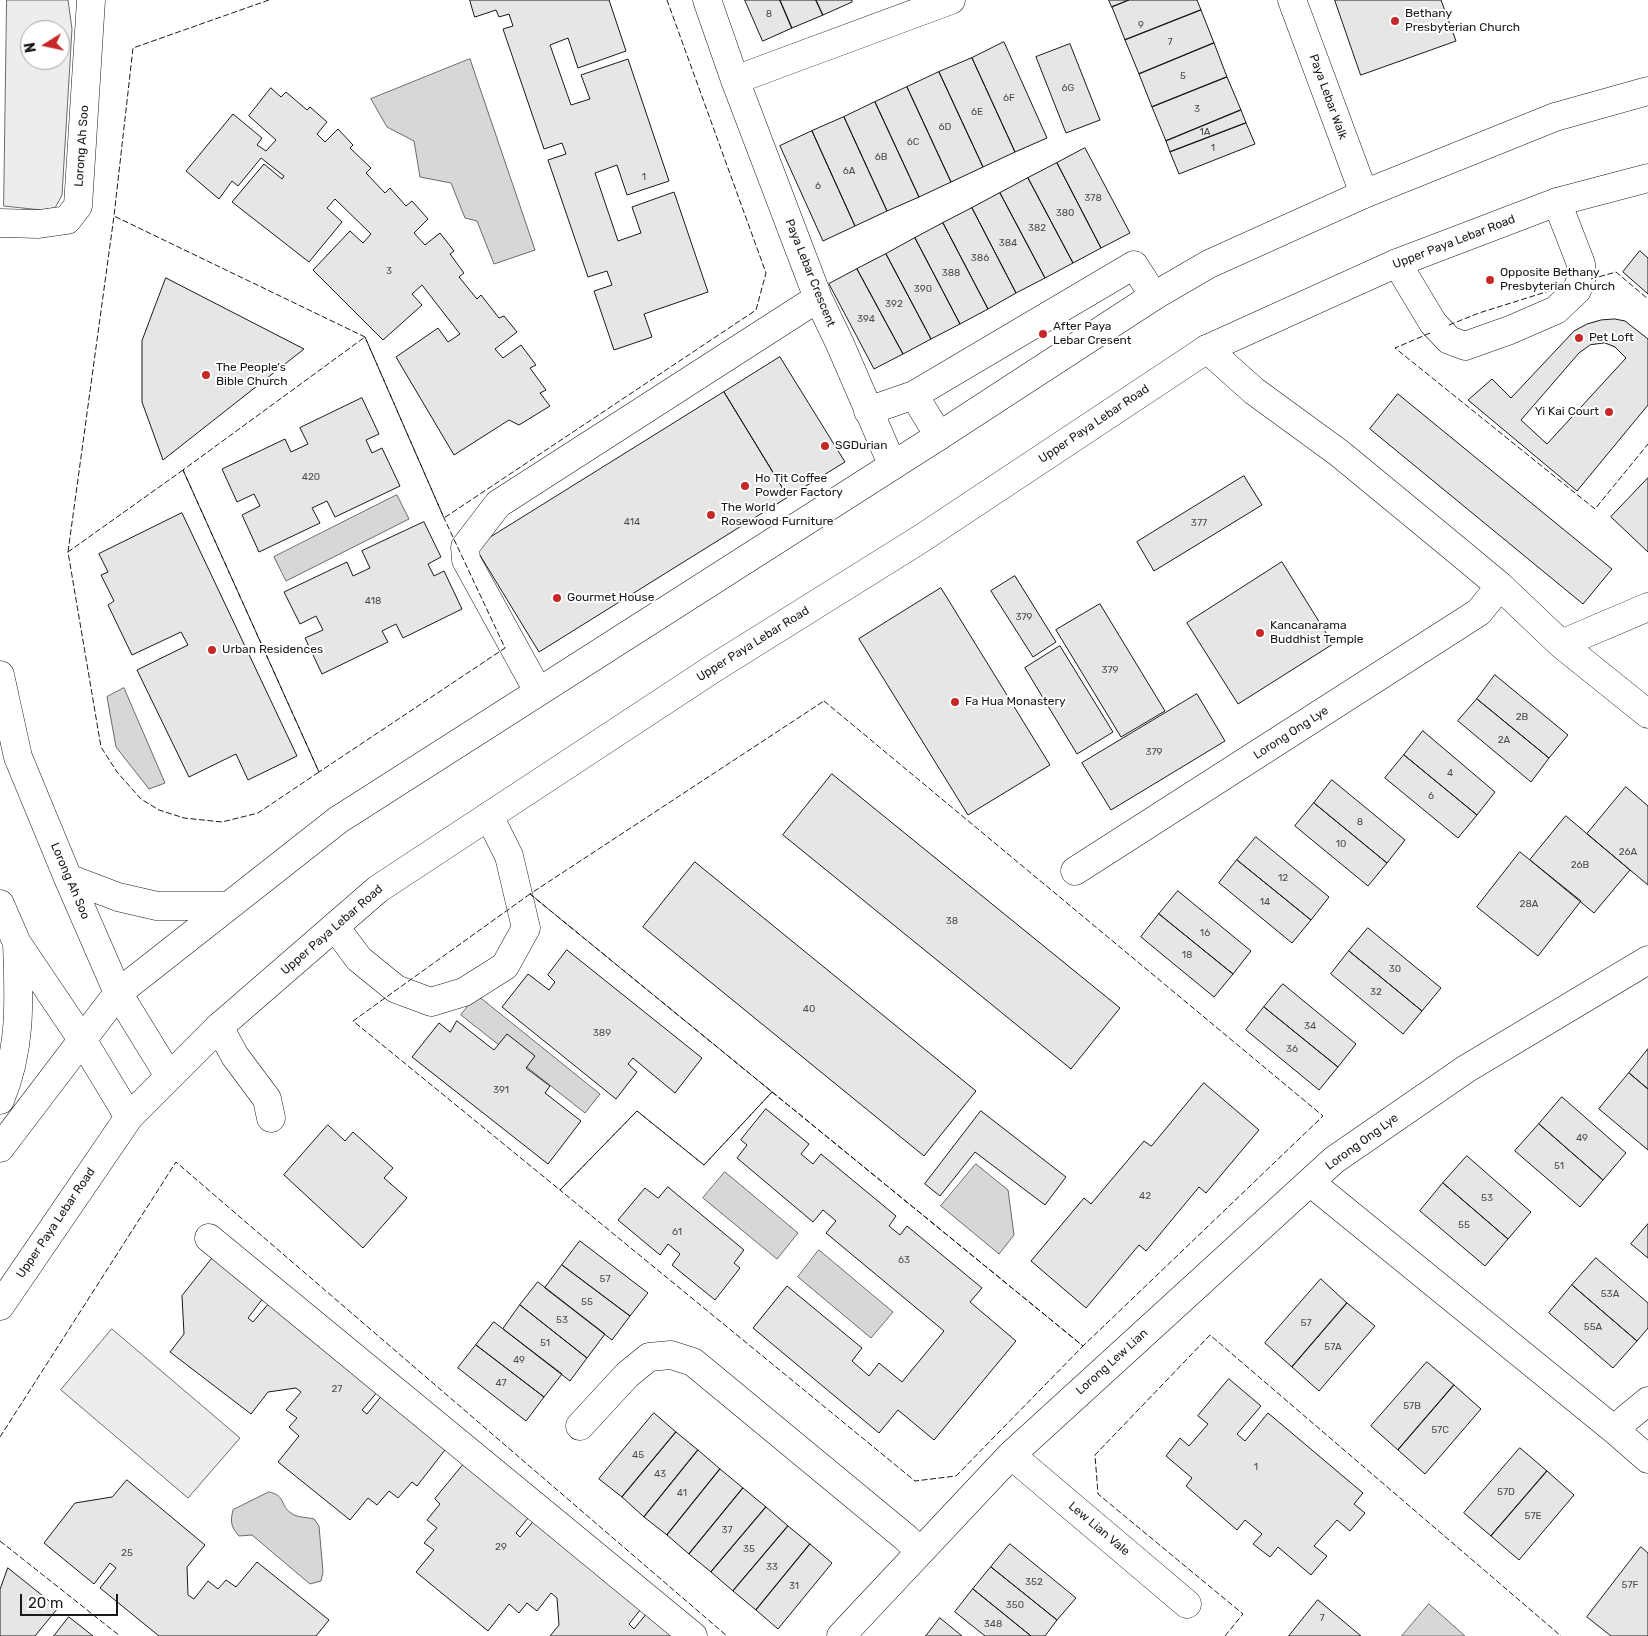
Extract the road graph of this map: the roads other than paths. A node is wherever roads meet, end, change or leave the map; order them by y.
1 (91, 0) edge
2 (707, 0) edge
3 (951, 0) edge
4 (1292, 0) edge
5 (734, 80) junction
6 (1648, 91) edge
7 (1648, 178) edge
8 (1364, 194) junction
9 (1557, 202) junction
10 (0, 223) edge
11 (1397, 263) junction
12 (1154, 296) junction
13 (818, 298) junction
14 (1207, 349) junction
15 (914, 395) junction
16 (868, 411) junction
17 (939, 436) junction
18 (892, 464) junction
19 (1500, 586) junction
20 (1648, 607) edge
21 (1561, 644) junction
22 (0, 674) edge
23 (538, 692) junction
24 (1648, 714) edge
25 (489, 816) junction
26 (1075, 871) dead end
27 (68, 878) junction
28 (0, 904) edge
29 (227, 906) junction
30 (335, 927) junction
31 (17, 943) junction
32 (1648, 960) edge
33 (118, 993) junction
34 (220, 1027) junction
35 (83, 1041) junction
36 (169, 1076) junction
37 (0, 1100) edge
38 (129, 1117) junction
39 (271, 1118) dead end
40 (0, 1148) edge
41 (1312, 1180) junction
42 (209, 1238) dead end
43 (0, 1306) edge
44 (1648, 1401) edge
45 (580, 1426) dead end
46 (1617, 1432) junction
47 (1011, 1455) junction
48 (1648, 1459) edge
49 (919, 1551) junction
50 (1187, 1604) dead end
51 (694, 1636) edge
52 (841, 1636) edge

1 - 10 main road, Lorong Ah Soo
2 - 5 main road, Paya Lebar Crescent
3 - 5 main road
4 - 8 main road, Paya Lebar Walk
5 - 13 main road, Paya Lebar Crescent
6 - 8 main road
7 - 9 main road, Upper Paya Lebar Road
8 - 12 main road
9 - 11 main road, Upper Paya Lebar Road
9 - 11 main road
11 - 14 main road, Upper Paya Lebar Road
12 - 15 main road
12 - 17 main road
13 - 16 main road, Paya Lebar Crescent
13 - 23 main road
14 - 19 main road
14 - 25 main road, Upper Paya Lebar Road
15 - 16 main road
15 - 17 main road
16 - 18 main road, Paya Lebar Crescent
17 - 18 main road
18 - 23 main road
19 - 21 main road
19 - 26 main road, Lorong Ong Lye
20 - 21 main road
21 - 24 main road
22 - 27 main road, Lorong Ah Soo
23 - 29 main road
25 - 30 main road, Upper Paya Lebar Road
25 - 30 main road
27 - 29 main road
27 - 33 main road, Lorong Ah Soo
28 - 31 main road
29 - 33 main road
30 - 34 main road, Upper Paya Lebar Road
31 - 35 main road
31 - 37 main road
32 - 41 main road, Lorong Ong Lye
33 - 35 main road
33 - 36 main road, Lorong Ah Soo
34 - 36 main road, Upper Paya Lebar Road
34 - 39 main road
35 - 38 main road
35 - 40 main road
36 - 38 main road, Upper Paya Lebar Road
38 - 43 main road, Upper Paya Lebar Road
41 - 46 main road
41 - 47 main road, Lorong Lew Lian
42 - 51 main road
44 - 46 main road
45 - 49 main road
46 - 48 main road
47 - 49 main road, Lorong Lew Lian
47 - 50 main road, Lew Lian Vale
49 - 52 main road, Lorong Lew Lian

